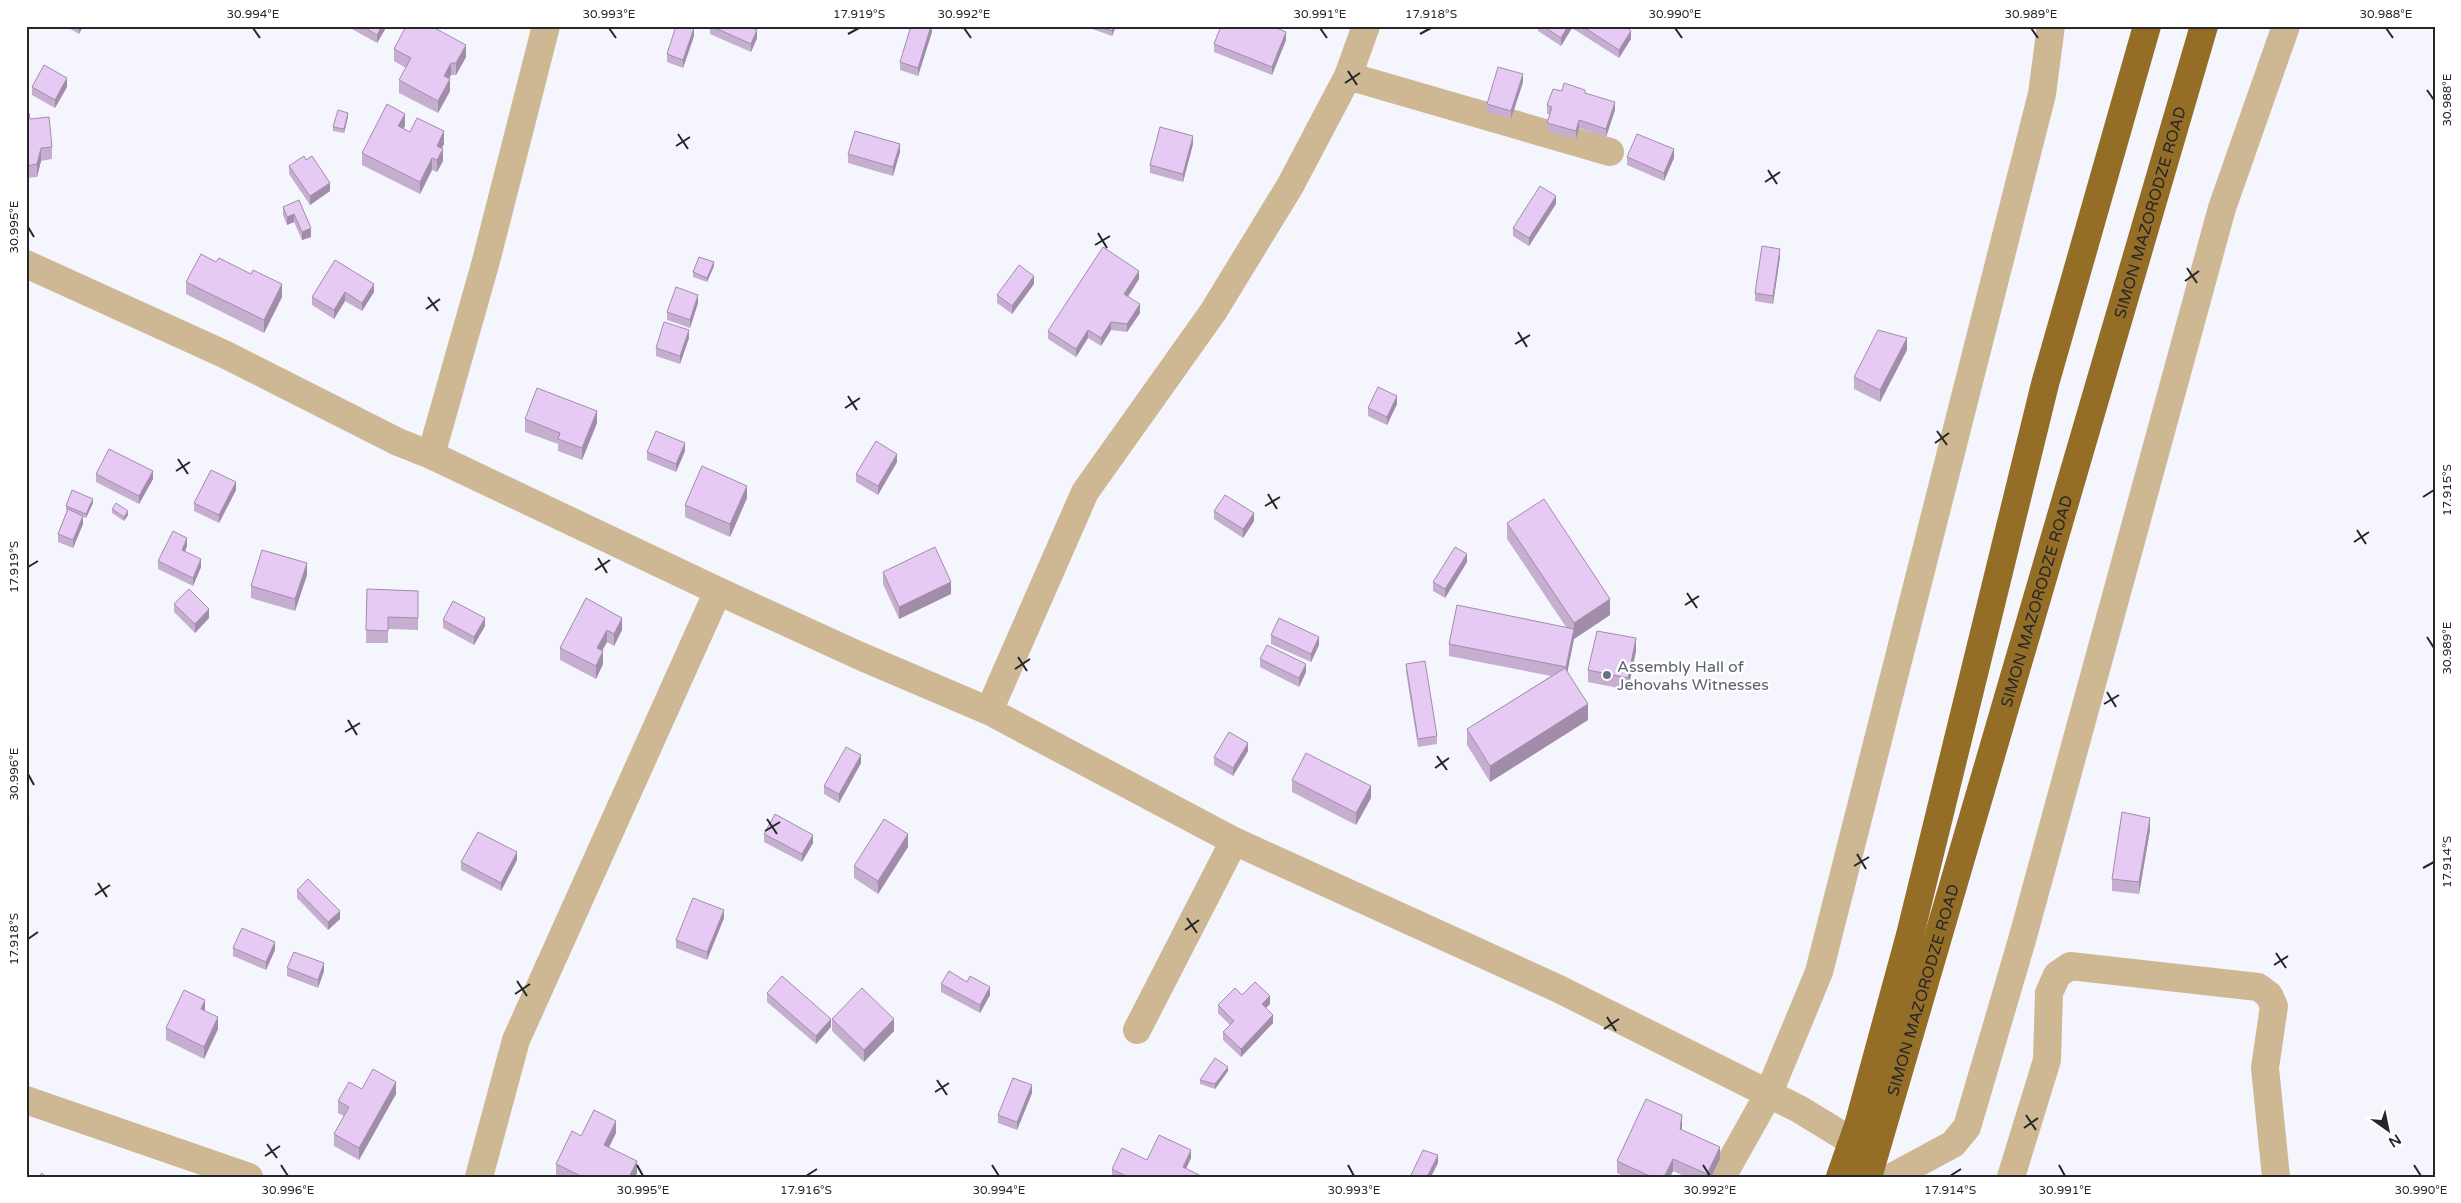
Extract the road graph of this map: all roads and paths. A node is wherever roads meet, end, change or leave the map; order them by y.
1 (546, 26) edge
2 (1366, 26) edge
3 (2051, 26) edge
4 (2148, 26) edge
5 (2204, 26) edge
6 (2286, 26) edge
7 (1348, 76) junction
8 (1610, 152) dead end
9 (26, 264) edge
10 (431, 455) junction
11 (718, 591) junction
12 (989, 711) junction
13 (1234, 841) junction
14 (1137, 1030) dead end
15 (1768, 1094) junction
16 (26, 1100) edge
17 (1853, 1142) junction
18 (249, 1177) edge
19 (479, 1177) edge
20 (1722, 1177) edge
21 (1840, 1177) edge
22 (1868, 1177) edge
23 (1892, 1177) edge
24 (2011, 1177) edge
25 (2276, 1177) edge

1 - 10 street
2 - 7 street
3 - 15 street
4 - 17 highway, SIMON MAZORODZE ROAD
5 - 22 highway, SIMON MAZORODZE ROAD
6 - 23 street
7 - 8 street
7 - 12 street
9 - 10 street
10 - 11 street
11 - 12 street
11 - 19 street
12 - 13 street
13 - 14 street
13 - 15 street
15 - 17 street
15 - 20 street
16 - 18 street
17 - 21 highway, SIMON MAZORODZE ROAD
24 - 25 street

